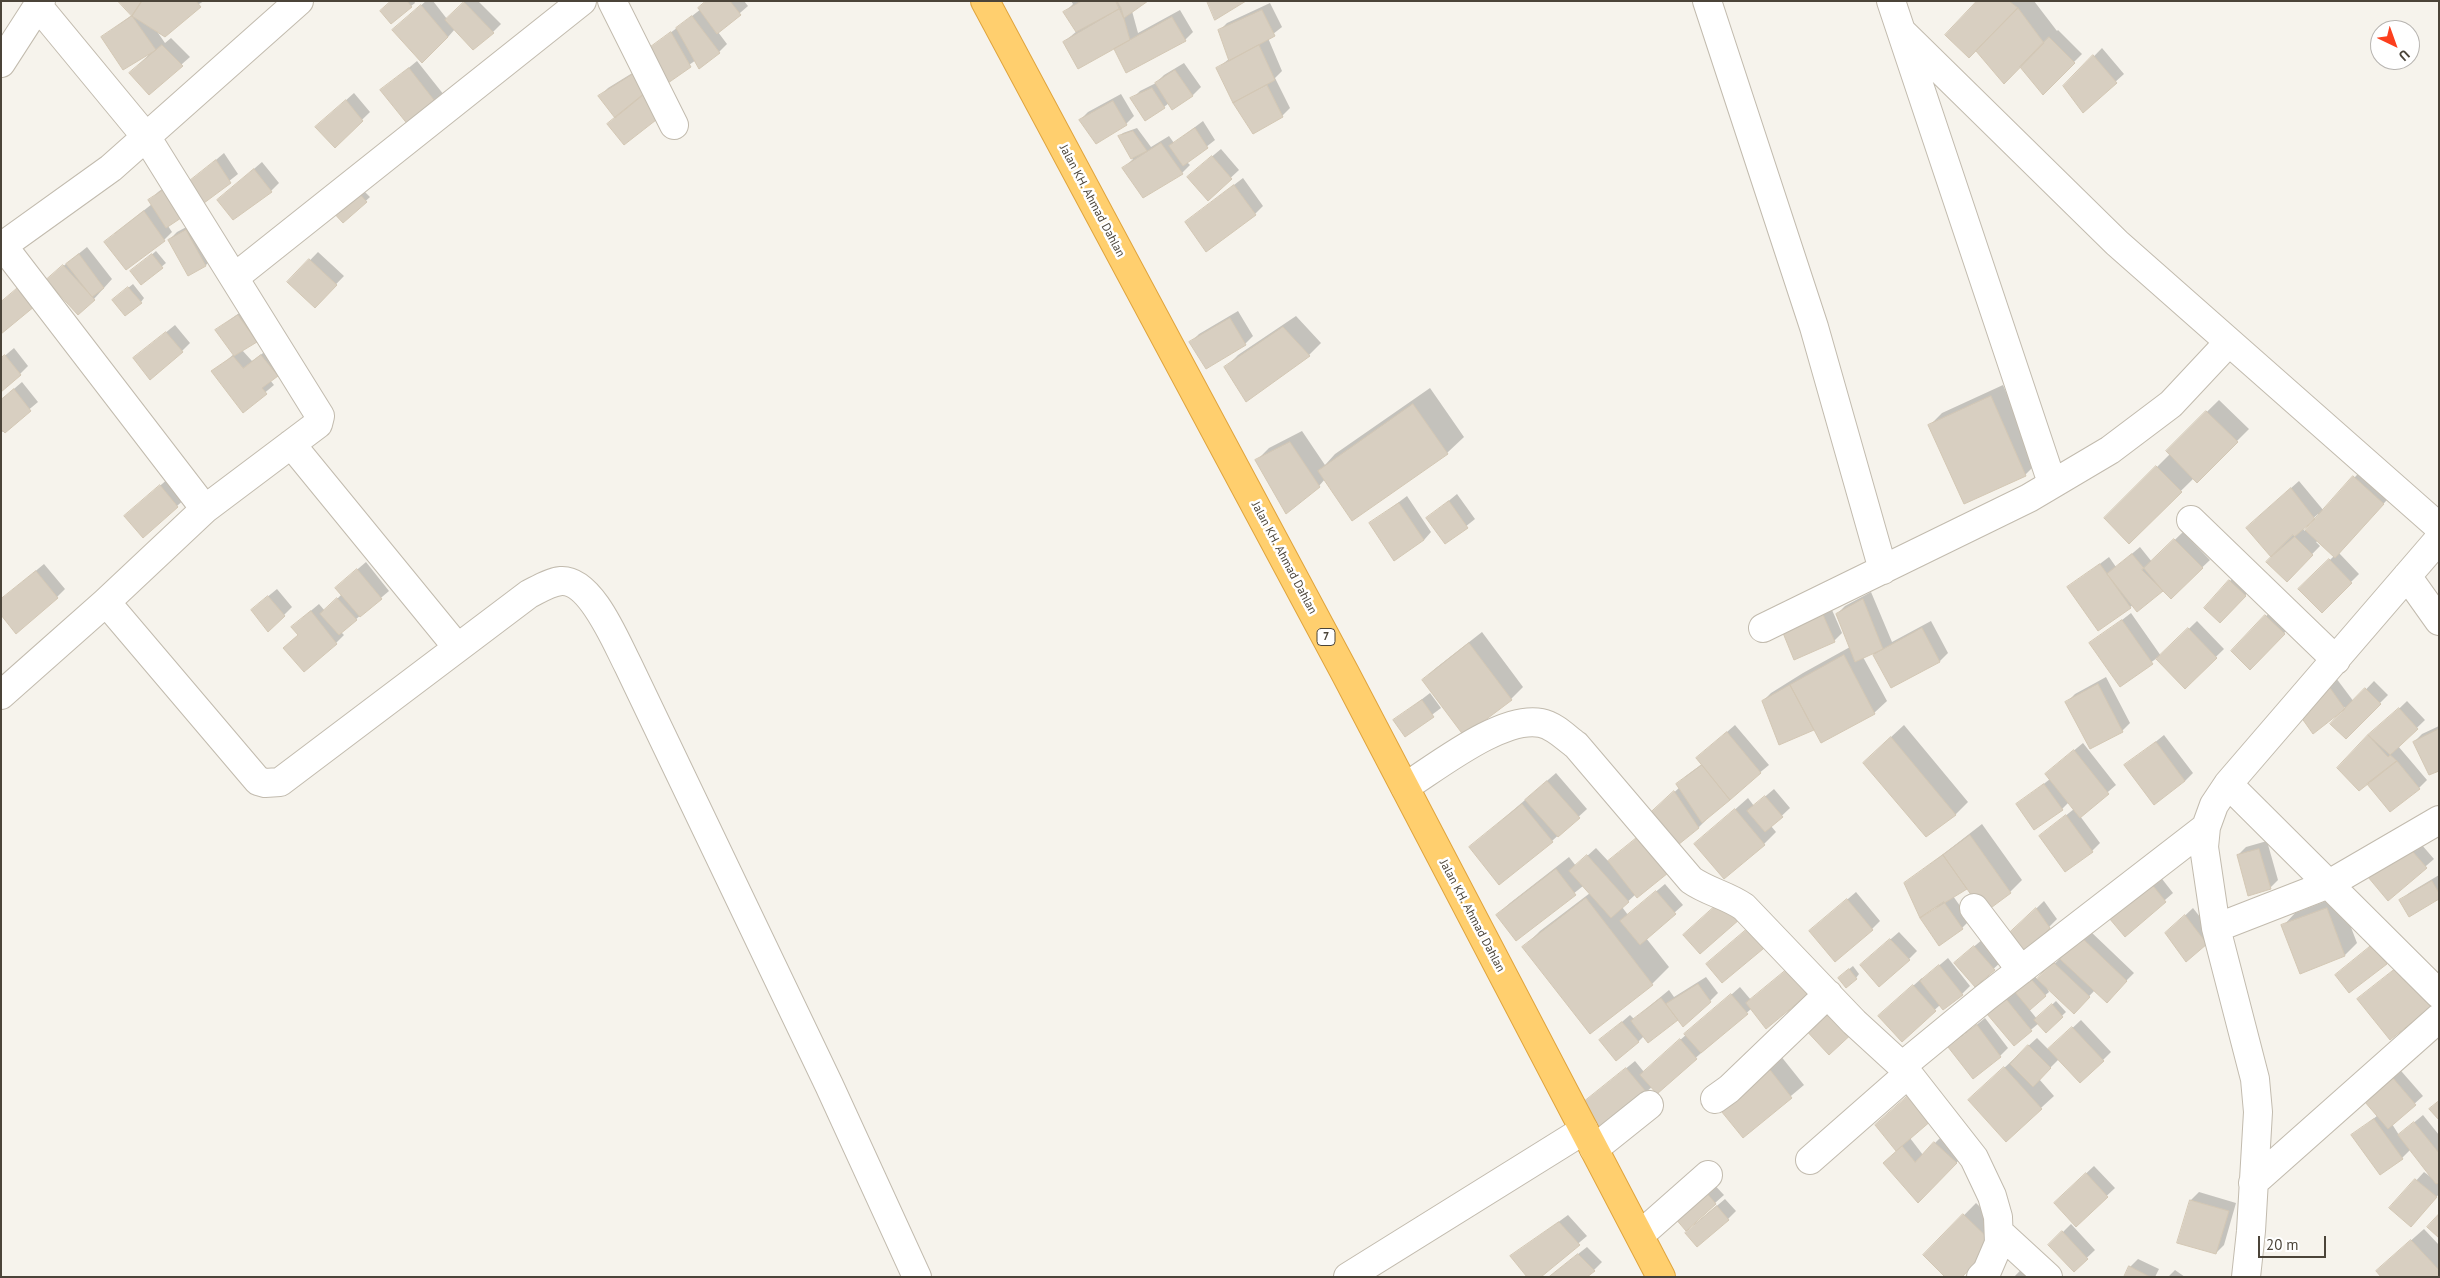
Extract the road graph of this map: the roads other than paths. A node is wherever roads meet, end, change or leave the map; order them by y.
1 (300, 1) edge
2 (582, 1) edge
3 (612, 1) edge
4 (985, 1) edge
5 (1707, 1) edge
6 (1891, 1) edge
7 (39, 4) edge
8 (1903, 33) junction
9 (1, 63) edge
10 (674, 125) dead end
11 (147, 138) junction
12 (2, 246) edge
13 (235, 277) junction
14 (2229, 342) junction
15 (291, 444) junction
16 (2052, 483) junction
17 (205, 509) junction
18 (2191, 520) dead end
19 (2439, 528) edge
20 (2439, 539) edge
21 (1883, 570) junction
22 (2407, 576) junction
23 (106, 602) junction
24 (2439, 621) edge
25 (1762, 628) dead end
26 (458, 647) junction
27 (2336, 660) junction
28 (5, 683) edge
29 (2228, 784) junction
30 (1405, 787) junction
31 (2439, 820) edge
32 (2206, 827) junction
33 (2329, 884) junction
34 (1974, 908) dead end
35 (2216, 928) junction
36 (2021, 970) junction
37 (1828, 994) junction
38 (2439, 994) edge
39 (2439, 1018) edge
40 (1905, 1070) junction
41 (1716, 1099) dead end
42 (1649, 1105) dead end
43 (1589, 1140) junction
44 (1810, 1160) dead end
45 (1708, 1175) dead end
46 (2253, 1183) junction
47 (1999, 1232) junction
48 (1640, 1235) junction
49 (917, 1277) edge
50 (1348, 1277) edge
51 (1661, 1277) edge
52 (1981, 1277) edge
53 (2048, 1277) edge
54 (2246, 1277) edge

1 - 11 street
2 - 13 street
3 - 10 street
4 - 30 highway, Jalan KH. Ahmad Dahlan / 7
5 - 21 street
6 - 8 street
7 - 9 street
7 - 11 street
8 - 14 street
8 - 16 street
11 - 12 street
11 - 13 street
12 - 17 street
13 - 15 street
14 - 16 street
14 - 19 street
15 - 17 street
15 - 26 street
16 - 21 street
17 - 23 street
18 - 27 street
20 - 22 street
21 - 25 street
22 - 24 street
22 - 27 street
23 - 26 street
23 - 28 street
26 - 49 street
27 - 29 street
29 - 32 street
29 - 33 street
30 - 37 street
30 - 43 highway, Jalan KH. Ahmad Dahlan / 7
31 - 33 street
32 - 35 street
32 - 36 street
33 - 35 street
33 - 38 street
34 - 36 street
35 - 46 street
36 - 40 street
37 - 40 street
37 - 41 street
39 - 46 street
40 - 44 street
40 - 47 street
42 - 43 street
43 - 48 highway, Jalan KH. Ahmad Dahlan / 7
43 - 50 street
45 - 48 street
46 - 54 street
47 - 52 street
47 - 53 street
48 - 51 highway, Jalan KH. Ahmad Dahlan / 7

